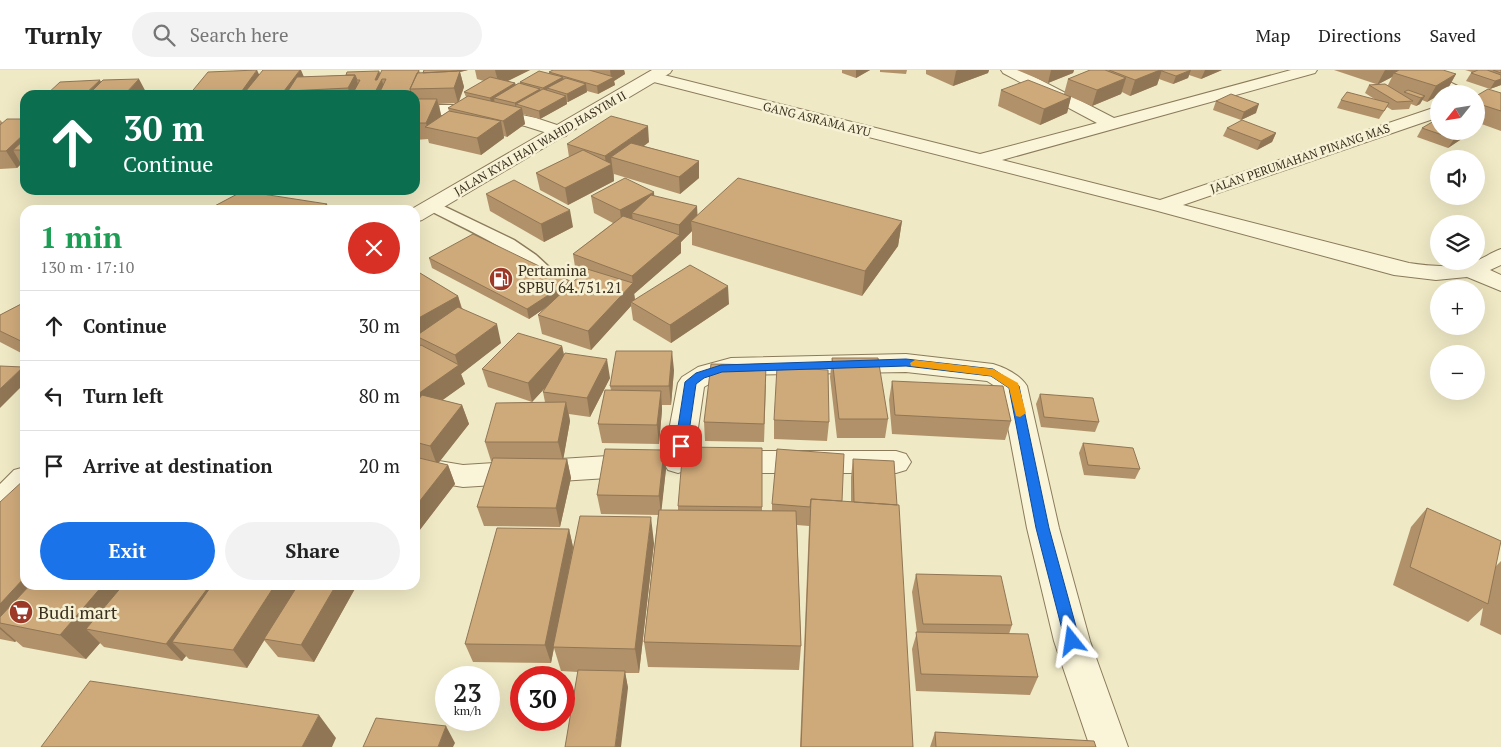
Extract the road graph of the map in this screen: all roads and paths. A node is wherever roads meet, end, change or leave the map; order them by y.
1 (1009, 70) edge
2 (1309, 70) edge
3 (1412, 70) edge
4 (658, 73) edge
5 (1442, 85) edge
6 (420, 110) edge
7 (1430, 114) edge
8 (1111, 124) junction
9 (560, 132) junction
10 (983, 160) junction
11 (433, 206) junction
12 (1161, 206) junction
13 (420, 213) edge
14 (1501, 256) edge
15 (1485, 263) edge
16 (1471, 270) joint
17 (554, 280) edge
18 (1501, 284) edge
19 (678, 462) junction
20 (896, 462) edge
21 (420, 469) edge
22 (20, 483) edge
23 (0, 503) edge
24 (1109, 747) edge

1 - 8 street
2 - 8 street
3 - 5 street
4 - 9 street, JALAN KYAI HAJI WAHID HASYIM II
4 - 10 street, GANG ASRAMA AYU
6 - 9 street
7 - 12 street, JALAN PERUMAHAN PINANG MAS
8 - 10 street
9 - 11 street, JALAN KYAI HAJI WAHID HASYIM II
10 - 12 street, GANG ASRAMA AYU
11 - 13 street, JALAN KYAI HAJI WAHID HASYIM II
11 - 17 lane
12 - 16 street, GANG ASRAMA AYU
14 - 15 street
16 - 18 street
19 - 20 street
19 - 21 street
19 - 24 street
22 - 23 street

